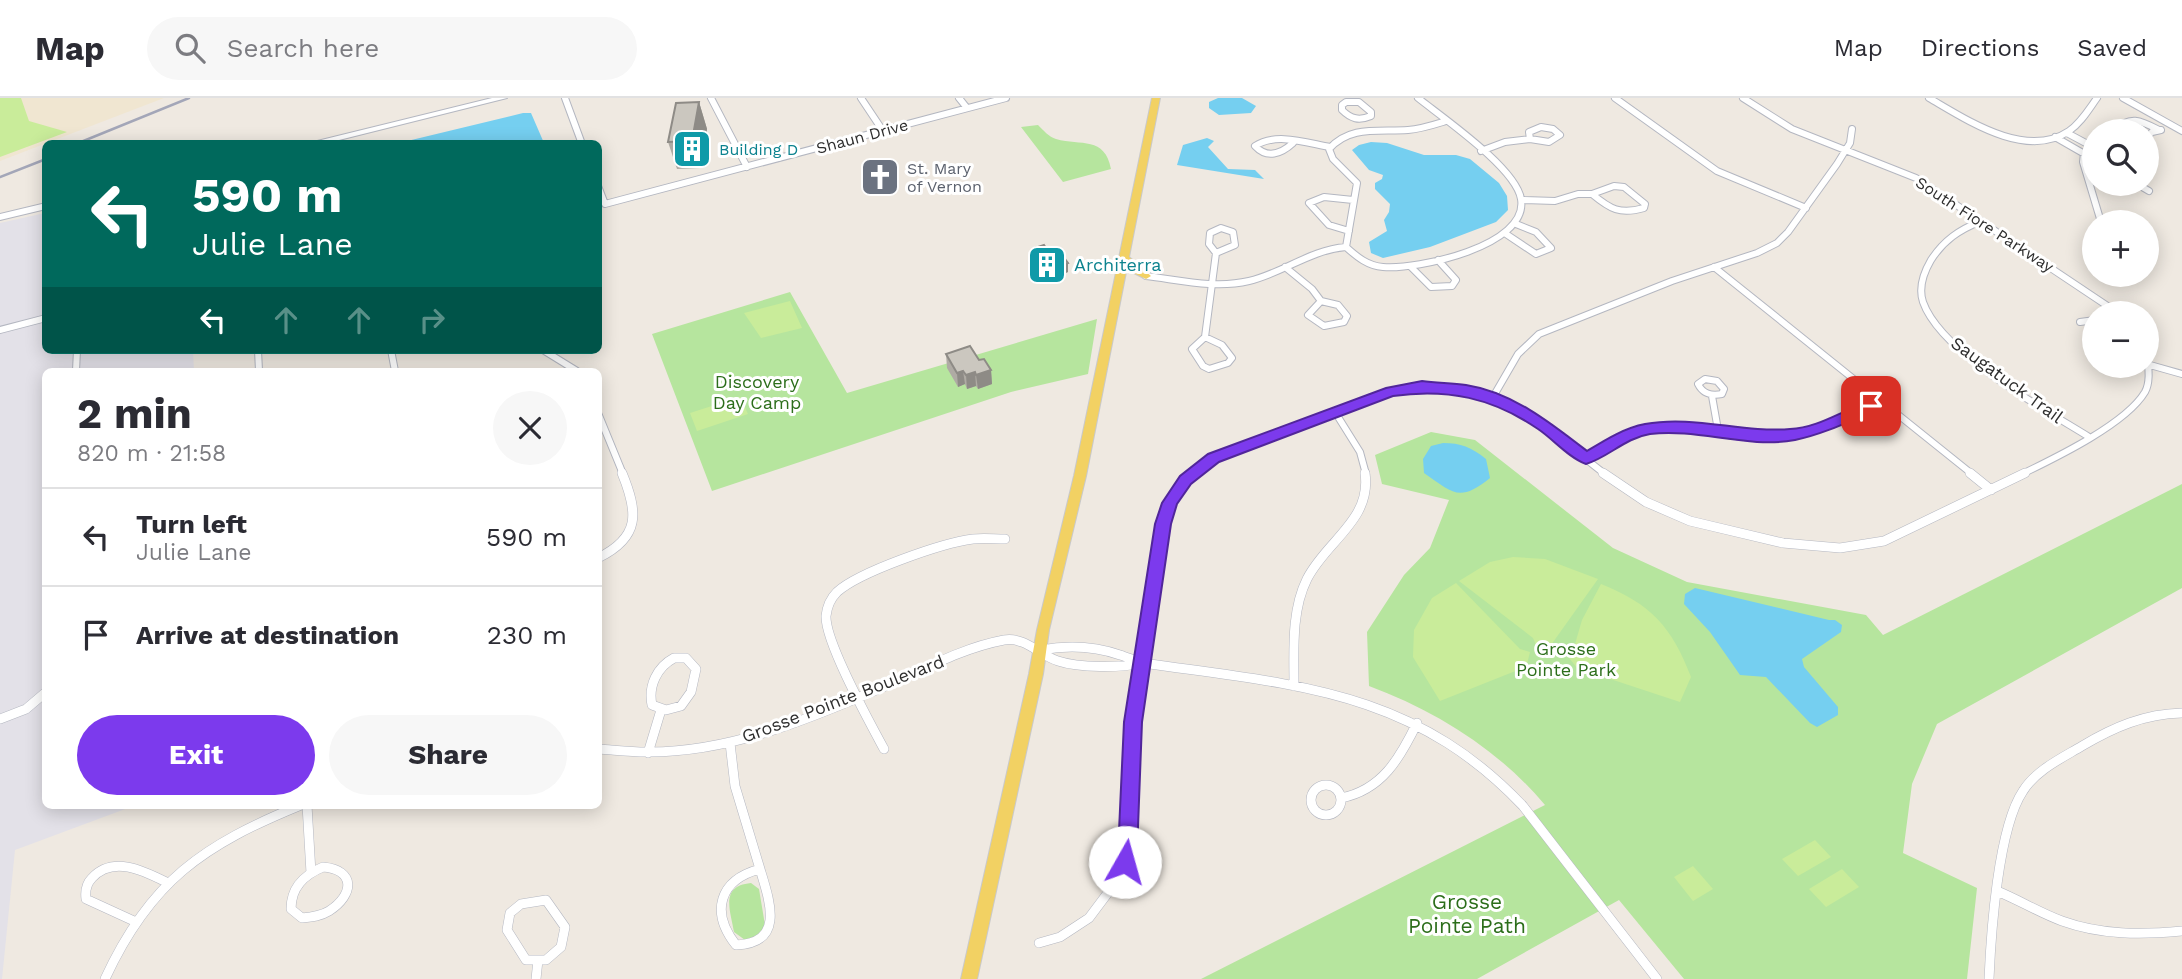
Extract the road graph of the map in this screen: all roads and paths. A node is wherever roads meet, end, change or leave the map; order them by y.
1 (503, 98) edge
2 (565, 98) edge
3 (711, 98) edge
4 (861, 98) edge
5 (959, 98) edge
6 (1006, 98) edge
7 (1156, 98) edge
8 (1420, 98) edge
9 (1615, 98) edge
10 (1744, 98) edge
11 (1929, 98) edge
12 (2097, 98) edge
13 (2123, 98) edge
14 (967, 108) junction
15 (1362, 120) junction
16 (1446, 121) junction
17 (2175, 126) junction
18 (1852, 129) dead end
19 (2159, 130) edge
20 (883, 131) junction
21 (1364, 131) junction
22 (2182, 131) edge
23 (2067, 133) junction
24 (2055, 137) junction
25 (1530, 139) junction
26 (326, 140) edge
27 (581, 140) edge
28 (2082, 141) edge
29 (1293, 143) junction
30 (1330, 147) junction
31 (1481, 151) junction
32 (1845, 151) junction
33 (2082, 152) edge
34 (747, 167) junction
35 (1592, 194) junction
36 (602, 196) edge
37 (1353, 200) junction
38 (1522, 200) junction
39 (42, 207) edge
40 (1806, 208) junction
41 (0, 217) edge
42 (1982, 221) junction
43 (1516, 224) junction
44 (1349, 231) junction
45 (1506, 234) junction
46 (1346, 247) junction
47 (1216, 253) junction
48 (1123, 256) junction
49 (1438, 260) junction
50 (1285, 267) junction
51 (1411, 267) junction
52 (1714, 268) junction
53 (1146, 276) junction
54 (1212, 282) junction
55 (1119, 283) junction
56 (1321, 301) junction
57 (2100, 301) edge
58 (42, 319) edge
59 (0, 330) edge
60 (1205, 337) junction
61 (549, 354) edge
62 (572, 368) edge
63 (2159, 368) edge
64 (2182, 374) edge
65 (2148, 378) edge
66 (1712, 396) dead end
67 (1493, 397) junction
68 (1881, 401) junction
69 (1335, 412) junction
70 (1718, 430) junction
71 (602, 434) edge
72 (2089, 437) junction
73 (1586, 458) junction
74 (1991, 490) junction
75 (1005, 539) dead end
76 (602, 555) edge
77 (1041, 650) junction
78 (1142, 663) junction
79 (1294, 686) junction
80 (42, 695) edge
81 (856, 696) junction
82 (661, 710) junction
83 (2182, 713) edge
84 (0, 719) edge
85 (1417, 723) junction
86 (730, 743) junction
87 (602, 749) edge
88 (884, 749) dead end
89 (648, 753) junction
90 (1341, 798) dead end
91 (291, 809) edge
92 (307, 809) edge
93 (760, 869) junction
94 (311, 873) junction
95 (166, 882) junction
96 (1997, 891) junction
97 (134, 921) junction
98 (2182, 931) edge
99 (1040, 943) dead end
100 (538, 960) junction
101 (105, 979) edge
102 (536, 979) edge
103 (969, 979) edge
104 (1657, 979) edge
105 (1989, 979) edge

1 - 26 main road
2 - 27 street
3 - 34 street
4 - 20 street
5 - 14 street
6 - 14 street, Shaun Drive
7 - 48 main road
8 - 16 street
9 - 40 street
10 - 32 street, South Fiore Parkway
11 - 24 street
12 - 23 street
13 - 17 street
14 - 20 street, Shaun Drive
15 - 15 street
15 - 21 street
16 - 21 street
16 - 31 street
17 - 19 street
17 - 22 street
18 - 32 street
20 - 34 street, Shaun Drive
21 - 30 street
23 - 24 street
23 - 28 street
24 - 33 street
25 - 25 street
25 - 31 street
29 - 29 street
29 - 30 street
30 - 37 street
31 - 38 street
32 - 40 street
32 - 42 street, South Fiore Parkway
34 - 36 street, Shaun Drive
35 - 35 street
35 - 38 street
37 - 44 street
37 - 44 street
38 - 43 street
39 - 41 main road
40 - 52 street
42 - 57 street, South Fiore Parkway
42 - 72 street, Saugatuck Trail
43 - 45 street
43 - 45 street
44 - 46 street
45 - 49 street
46 - 50 street
46 - 51 street
47 - 47 street
47 - 54 street
48 - 53 main road
48 - 55 main road
49 - 51 street
49 - 51 street
50 - 54 street
50 - 56 street
52 - 67 street
52 - 68 street
53 - 54 street
53 - 55 main road
54 - 60 street
55 - 77 main road
56 - 56 street
58 - 59 street
60 - 60 street
61 - 62 street
63 - 64 street
65 - 72 street
66 - 70 street
67 - 69 street
67 - 73 street
68 - 70 street
68 - 74 street
69 - 78 street
69 - 79 street
70 - 73 street
71 - 76 street
72 - 74 street
73 - 74 street
75 - 81 street
77 - 78 street, Grosse Pointe Boulevard
77 - 78 street, Grosse Pointe Boulevard
77 - 81 street, Grosse Pointe Boulevard
77 - 103 main road
78 - 79 street, Grosse Pointe Boulevard
78 - 99 street
79 - 85 street, Grosse Pointe Boulevard
80 - 84 street
81 - 86 street, Grosse Pointe Boulevard
81 - 88 street
82 - 82 street
82 - 89 street
83 - 96 street
85 - 90 street
85 - 104 street, Grosse Pointe Boulevard
86 - 89 street, Grosse Pointe Boulevard
86 - 93 street
87 - 89 street, Grosse Pointe Boulevard
91 - 95 street
92 - 94 street
93 - 93 street
94 - 94 street
95 - 97 street
95 - 97 street
96 - 98 street
96 - 105 street
97 - 101 street
100 - 100 street
100 - 102 street

